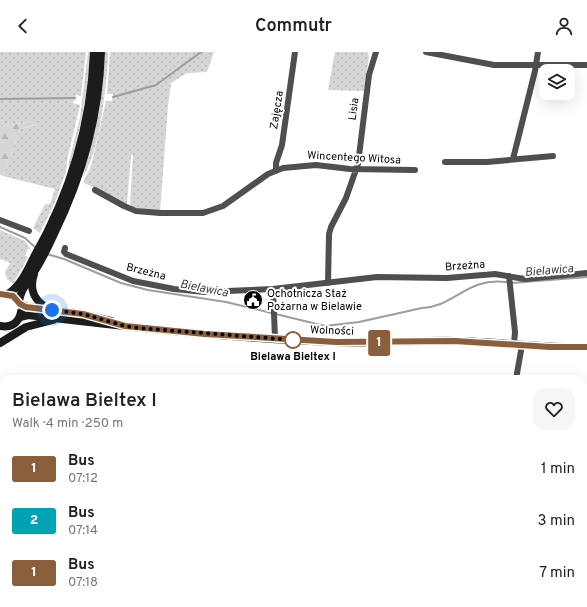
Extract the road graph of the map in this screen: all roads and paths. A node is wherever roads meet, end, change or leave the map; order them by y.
1 (94, 52) edge
2 (101, 52) edge
3 (295, 52) edge
4 (376, 52) edge
5 (426, 52) edge
6 (538, 52) edge
7 (435, 53) edge
8 (587, 65) edge
9 (536, 66) junction
10 (553, 156) dead end
11 (513, 159) junction
12 (445, 162) dead end
13 (356, 169) junction
14 (276, 170) junction
15 (415, 170) dead end
16 (95, 190) dead end
17 (0, 220) edge
18 (28, 231) dead end
19 (45, 246) junction
20 (65, 248) dead end
21 (39, 256) junction
22 (35, 272) junction
23 (587, 273) edge
24 (509, 276) junction
25 (328, 283) junction
26 (273, 289) junction
27 (4, 294) edge
28 (20, 303) junction
29 (52, 310) junction
30 (20, 317) junction
31 (62, 319) junction
32 (125, 326) junction
33 (3, 327) edge
34 (0, 334) edge
35 (275, 338) junction
36 (0, 343) edge
37 (518, 344) junction
38 (587, 347) edge
39 (516, 375) edge

1 - 19 street
2 - 19 street
3 - 14 street, Zajęcza
4 - 13 street, Lisia
5 - 7 street
6 - 9 street
7 - 9 street
8 - 9 street
9 - 11 street
10 - 11 street
11 - 12 street
13 - 14 street, Wincentego Witosa
13 - 15 street, Wincentego Witosa
13 - 25 street
14 - 16 street, Wincentego Witosa
17 - 18 street
19 - 21 street
20 - 26 street, Brzeżna
21 - 22 street
21 - 27 street
22 - 28 street
22 - 29 street
23 - 24 street, Brzeżna
24 - 25 street, Brzeżna
24 - 37 street
25 - 26 street, Brzeżna
26 - 35 street
27 - 28 street
28 - 29 street, Wolności
28 - 30 street
29 - 32 street, Wolności
30 - 31 street, Wolności
30 - 33 street
31 - 32 street, Wolności
31 - 36 street
32 - 35 street, Wolności
33 - 34 street
35 - 37 street, Wolności
37 - 38 street, Wolności
37 - 39 street

